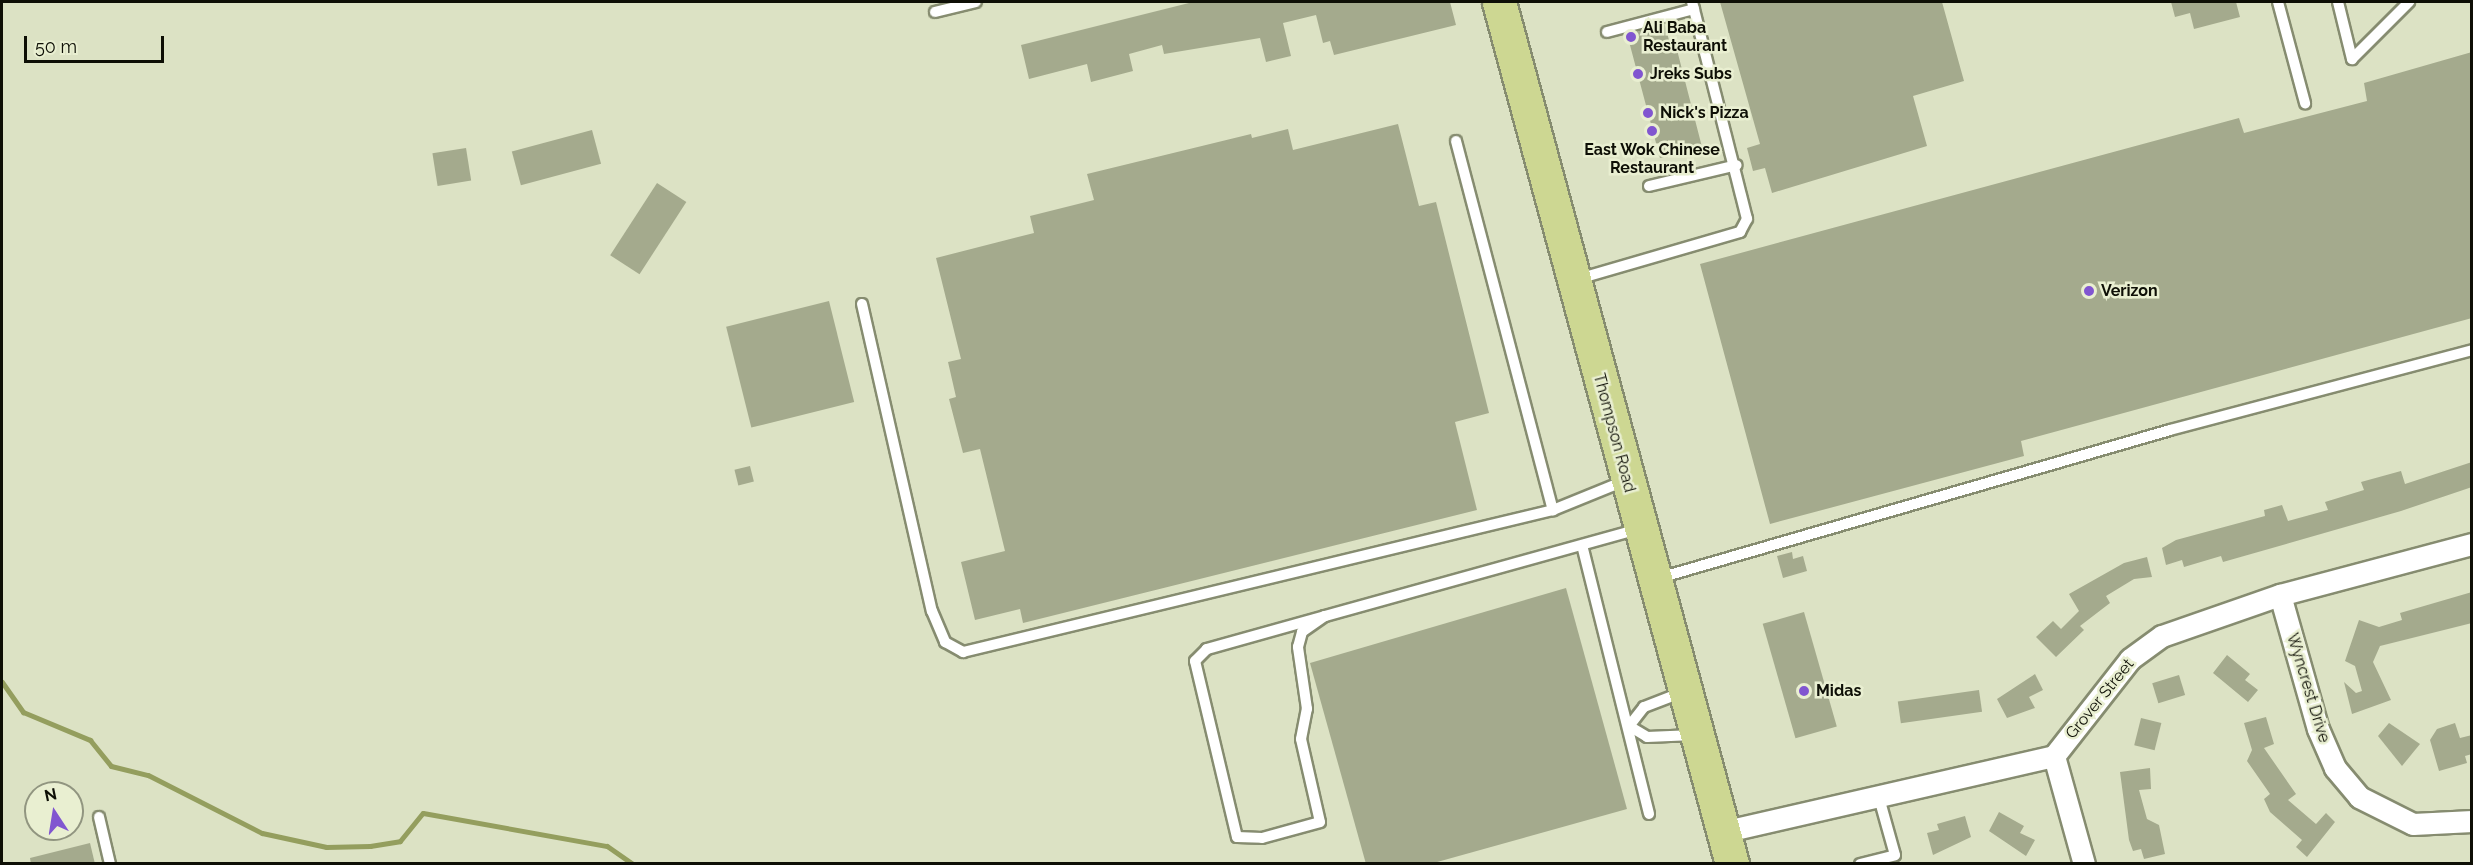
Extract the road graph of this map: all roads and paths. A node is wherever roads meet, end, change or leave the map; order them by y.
1 (976, 2) edge
2 (1500, 2) edge
3 (2278, 2) edge
4 (2338, 2) edge
5 (2409, 2) edge
6 (1693, 5) edge
7 (935, 12) dead end
8 (1607, 32) dead end
9 (2305, 103) dead end
10 (1456, 141) dead end
11 (1737, 165) junction
12 (1649, 186) dead end
13 (1574, 280) junction
14 (862, 304) dead end
15 (2472, 350) edge
16 (1626, 480) junction
17 (1553, 510) junction
18 (1640, 529) junction
19 (2472, 543) edge
20 (1583, 549) junction
21 (1653, 580) junction
22 (2280, 594) junction
23 (1325, 616) junction
24 (1684, 692) junction
25 (1629, 726) junction
26 (1696, 735) junction
27 (2054, 756) junction
28 (1878, 794) junction
29 (1649, 814) dead end
30 (99, 817) dead end
31 (2472, 821) edge
32 (1722, 832) junction
33 (1896, 859) edge
34 (110, 864) edge
35 (1732, 864) edge
36 (1860, 864) edge
37 (2084, 864) edge

1 - 7 lane
2 - 13 main road, Thompson Road
3 - 9 lane
4 - 5 lane
6 - 8 lane
6 - 11 lane
10 - 17 lane
11 - 12 lane
11 - 13 lane
13 - 16 main road, Thompson Road
14 - 17 lane
15 - 21 lane
16 - 17 lane
16 - 18 main road, Thompson Road
18 - 20 lane
18 - 21 main road, Thompson Road
19 - 22 street, Grover Street
20 - 23 lane
20 - 25 lane
21 - 24 main road, Thompson Road
22 - 27 street, Grover Street
22 - 31 street, Wyncrest Drive
23 - 23 lane
24 - 25 lane
24 - 26 main road, Thompson Road
25 - 26 lane
25 - 29 lane
26 - 32 main road, Thompson Road
27 - 28 street, Grover Street
27 - 37 street
28 - 32 street, Grover Street
28 - 33 lane
30 - 34 lane
32 - 35 main road, Thompson Road
33 - 36 lane

